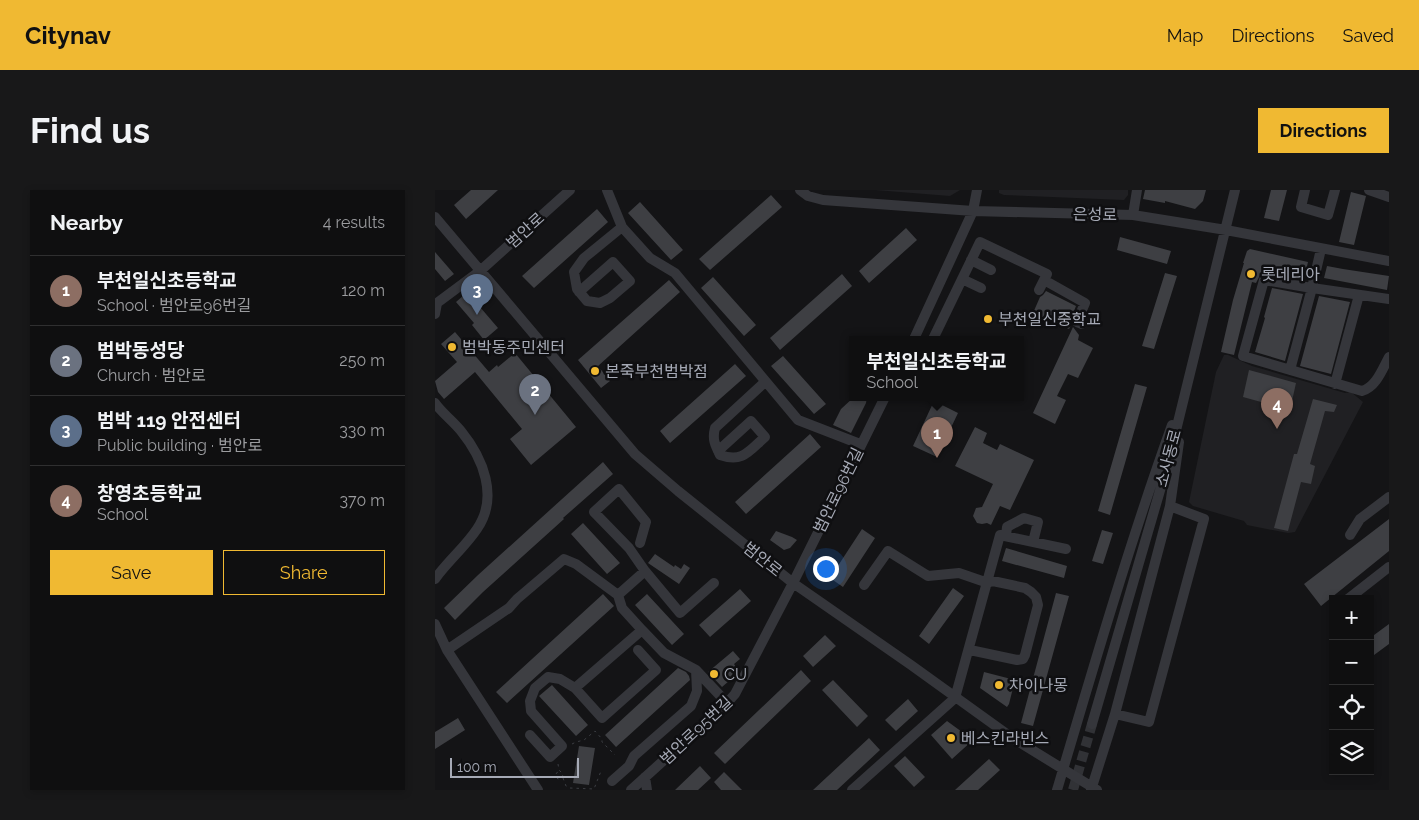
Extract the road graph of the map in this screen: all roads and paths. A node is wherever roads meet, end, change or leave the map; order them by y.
1 (570, 190) edge
2 (607, 190) edge
3 (800, 190) edge
4 (977, 190) edge
5 (1137, 190) edge
6 (1235, 190) edge
7 (1305, 190) edge
8 (1335, 190) edge
9 (1369, 190) edge
10 (1389, 197) edge
11 (973, 211) junction
12 (1133, 215) junction
13 (435, 217) edge
14 (622, 227) junction
15 (1226, 230) junction
16 (1321, 249) junction
17 (971, 260) junction
18 (1389, 261) edge
19 (991, 270) dead end
20 (480, 271) junction
21 (962, 279) junction
22 (981, 288) dead end
23 (1312, 288) junction
24 (579, 292) junction
25 (1359, 295) junction
26 (1389, 298) edge
27 (436, 302) edge
28 (435, 314) edge
29 (1082, 324) dead end
30 (914, 336) edge
31 (934, 336) edge
32 (1389, 357) edge
33 (1290, 370) junction
34 (1189, 377) junction
35 (765, 382) junction
36 (1335, 384) junction
37 (883, 401) edge
38 (435, 403) edge
39 (860, 444) junction
40 (718, 451) dead end
41 (1389, 497) edge
42 (1170, 506) junction
43 (1351, 535) dead end
44 (1006, 536) junction
45 (1033, 542) junction
46 (641, 543) dead end
47 (1066, 549) dead end
48 (1389, 567) edge
49 (645, 570) junction
50 (435, 579) edge
51 (988, 581) junction
52 (714, 583) dead end
53 (793, 583) junction
54 (864, 585) dead end
55 (617, 595) junction
56 (1353, 595) edge
57 (435, 624) edge
58 (642, 630) junction
59 (447, 650) junction
60 (638, 650) dead end
61 (970, 650) junction
62 (696, 670) junction
63 (575, 688) junction
64 (955, 698) junction
65 (727, 703) junction
66 (1115, 714) junction
67 (1092, 724) tunnel mouth
68 (530, 735) dead end
69 (562, 746) junction
70 (615, 755) dead end
71 (557, 761) dead end
72 (559, 770) junction
73 (1063, 770) junction
74 (601, 771) dead end
75 (645, 777) junction
76 (563, 778) junction
77 (612, 781) dead end
78 (1094, 789) edge
79 (539, 790) edge
80 (631, 790) edge
81 (647, 790) edge
82 (852, 790) edge
83 (1057, 790) edge

1 - 20 street, 범안로
2 - 14 street
3 - 11 street, 은성로
4 - 11 street
5 - 12 street
6 - 15 street, 소사동로
7 - 8 street
9 - 10 street
11 - 12 street, 은성로
11 - 30 street
12 - 15 street, 은성로
13 - 20 street, 범안로
14 - 24 street
14 - 35 street
15 - 16 street, 은성로
15 - 34 street, 소사동로
16 - 18 street, 은성로
16 - 23 street
17 - 19 street
17 - 21 street
17 - 29 street
20 - 27 street
20 - 53 street, 범안로
21 - 22 street
21 - 31 street
23 - 25 street
23 - 33 street
23 - 33 street
24 - 24 street
25 - 26 street
25 - 36 street
27 - 28 street
32 - 36 street
33 - 36 street
34 - 42 street
34 - 67 street, 소사동로
34 - 73 street
35 - 39 street
35 - 40 street
37 - 39 street, 범안로96번길
38 - 50 street
39 - 53 street, 범안로96번길
41 - 43 street
42 - 66 street
42 - 66 street
44 - 45 street
44 - 45 street
44 - 51 street
45 - 47 street
46 - 49 street
48 - 56 street
49 - 52 street
49 - 55 street
51 - 54 street
51 - 61 street
51 - 61 street
53 - 64 street, 범안로
53 - 65 street, 범안로95번길
55 - 58 street
55 - 59 street
57 - 59 street
58 - 62 street
58 - 63 street
59 - 79 street
60 - 63 street
61 - 64 street
62 - 65 street
62 - 77 street
63 - 69 street
64 - 73 street, 범안로
64 - 82 street
65 - 75 street, 범안로95번길
66 - 78 street
68 - 69 street
69 - 70 path
71 - 72 path
72 - 76 path
72 - 76 path
73 - 78 street, 범안로
73 - 83 street
74 - 76 path
75 - 80 street, 범안로95번길
75 - 81 street

